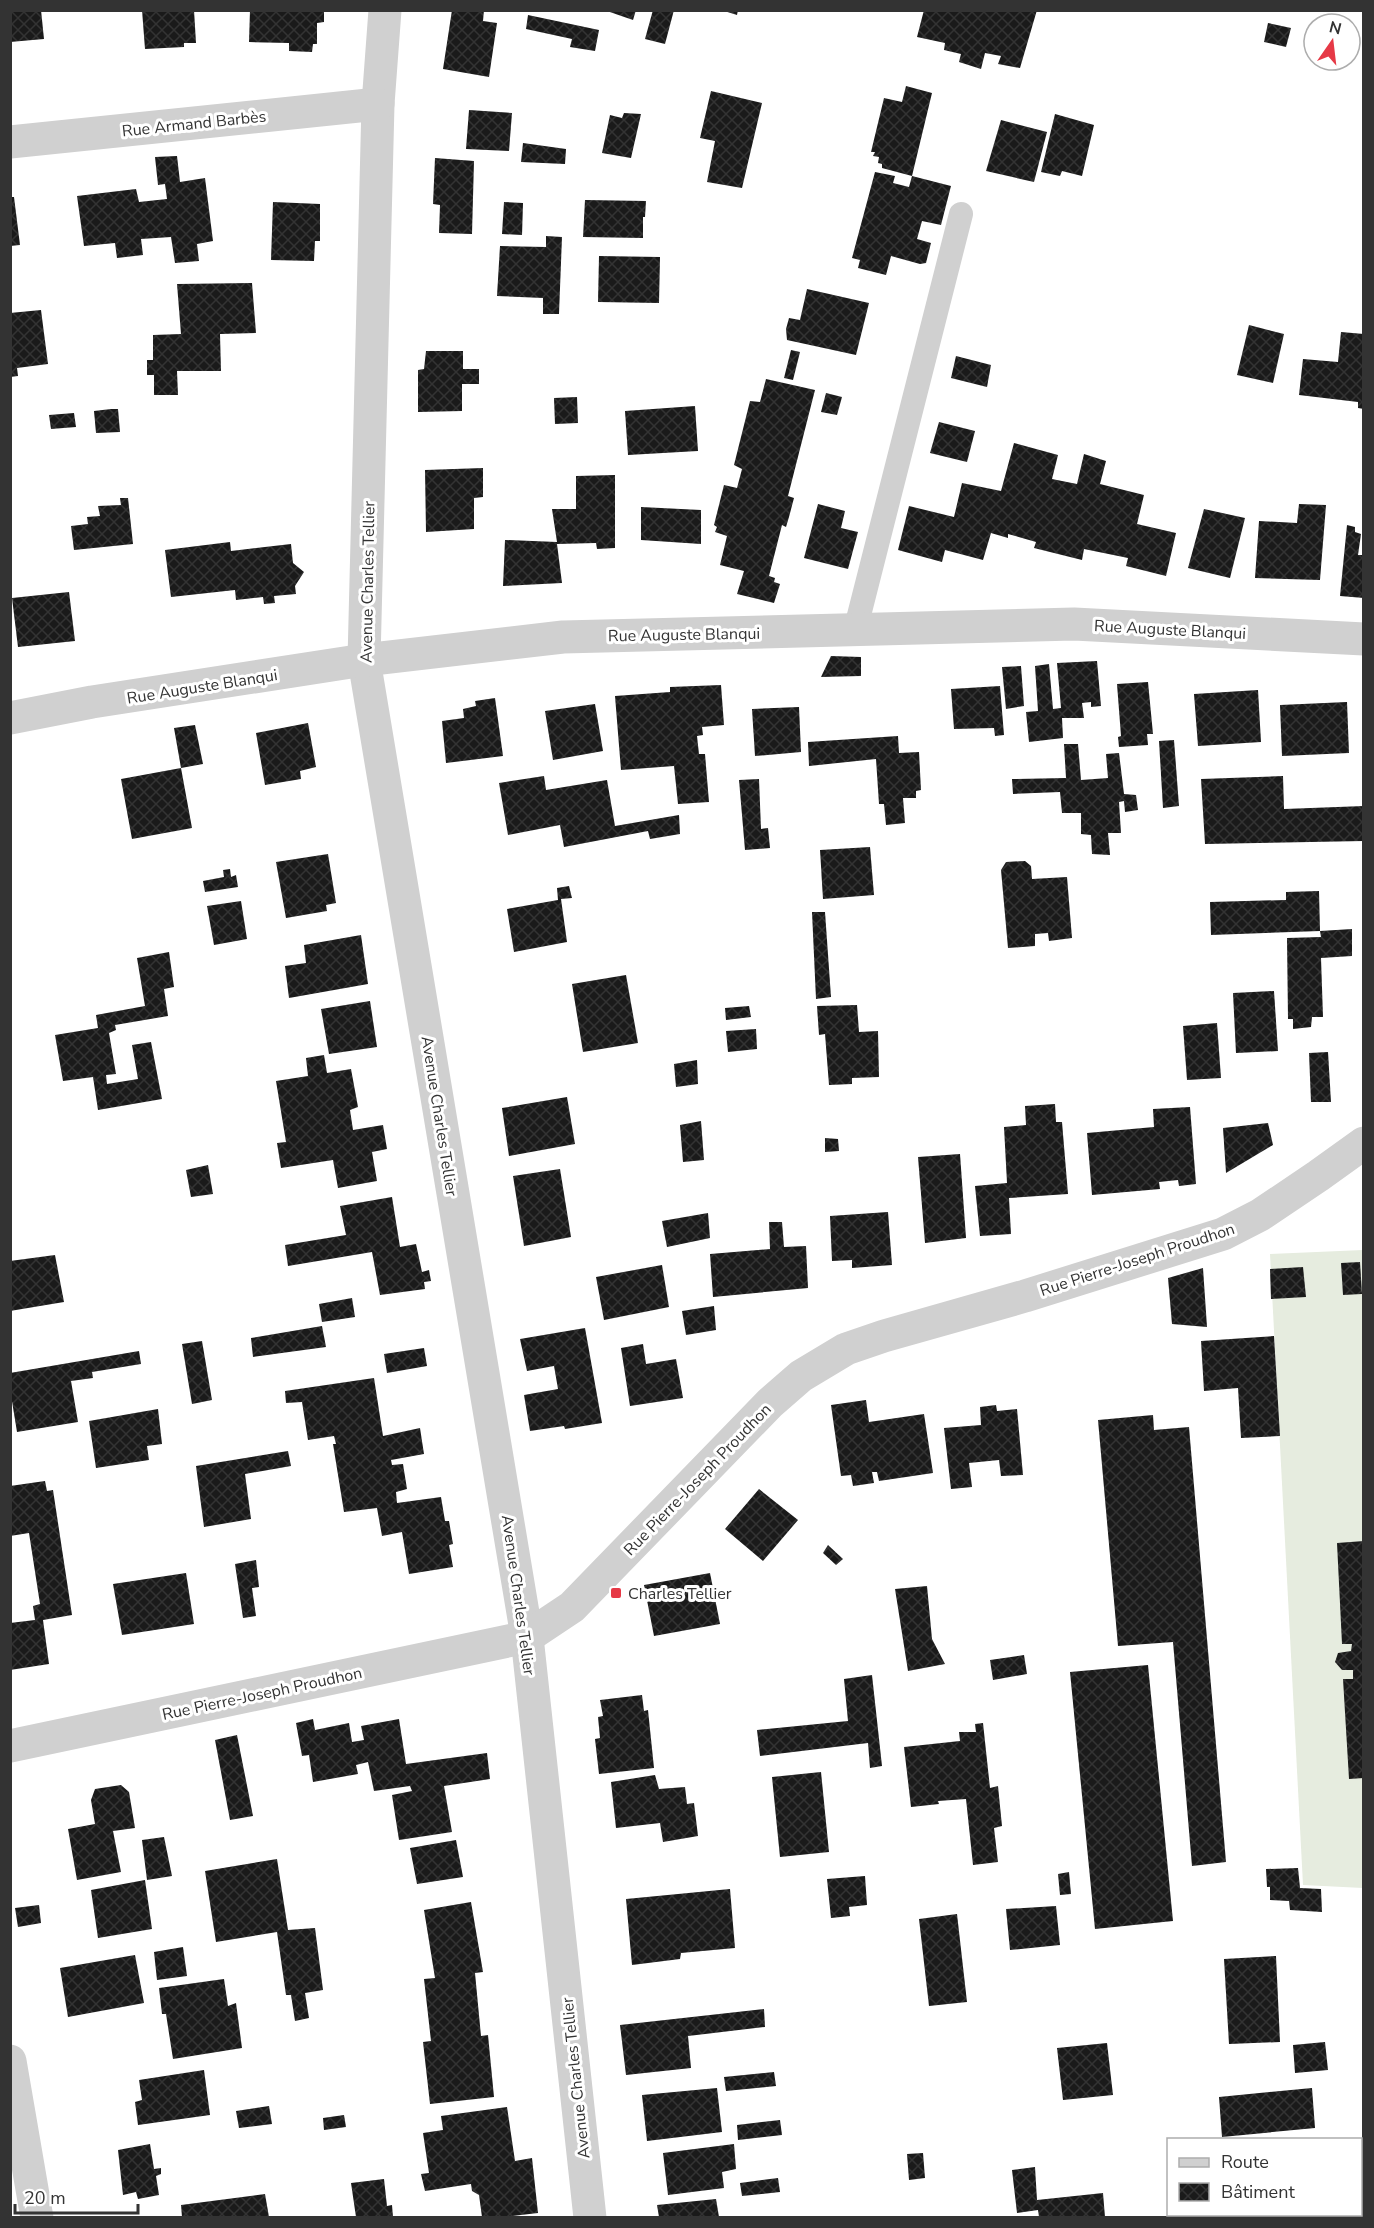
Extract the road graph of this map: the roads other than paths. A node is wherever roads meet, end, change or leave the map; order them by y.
1 (385, 10) edge
2 (378, 104) junction
3 (10, 142) edge
4 (961, 214) dead end
5 (855, 631) junction
6 (1364, 639) edge
7 (364, 660) junction
8 (10, 718) edge
9 (1364, 1143) edge
10 (527, 1637) junction
11 (10, 1746) edge
12 (10, 2061) edge
13 (37, 2217) edge
14 (590, 2217) edge

1 - 2 street, Avenue Charles Tellier
2 - 3 street, Rue Armand Barbès
2 - 7 street, Avenue Charles Tellier
4 - 5 lane
5 - 6 street, Rue Auguste Blanqui
5 - 7 street, Rue Auguste Blanqui
7 - 8 street, Rue Auguste Blanqui
7 - 10 street, Avenue Charles Tellier
9 - 10 street, Rue Pierre-Joseph Proudhon
10 - 11 street, Rue Pierre-Joseph Proudhon
10 - 14 street, Avenue Charles Tellier
12 - 13 street

